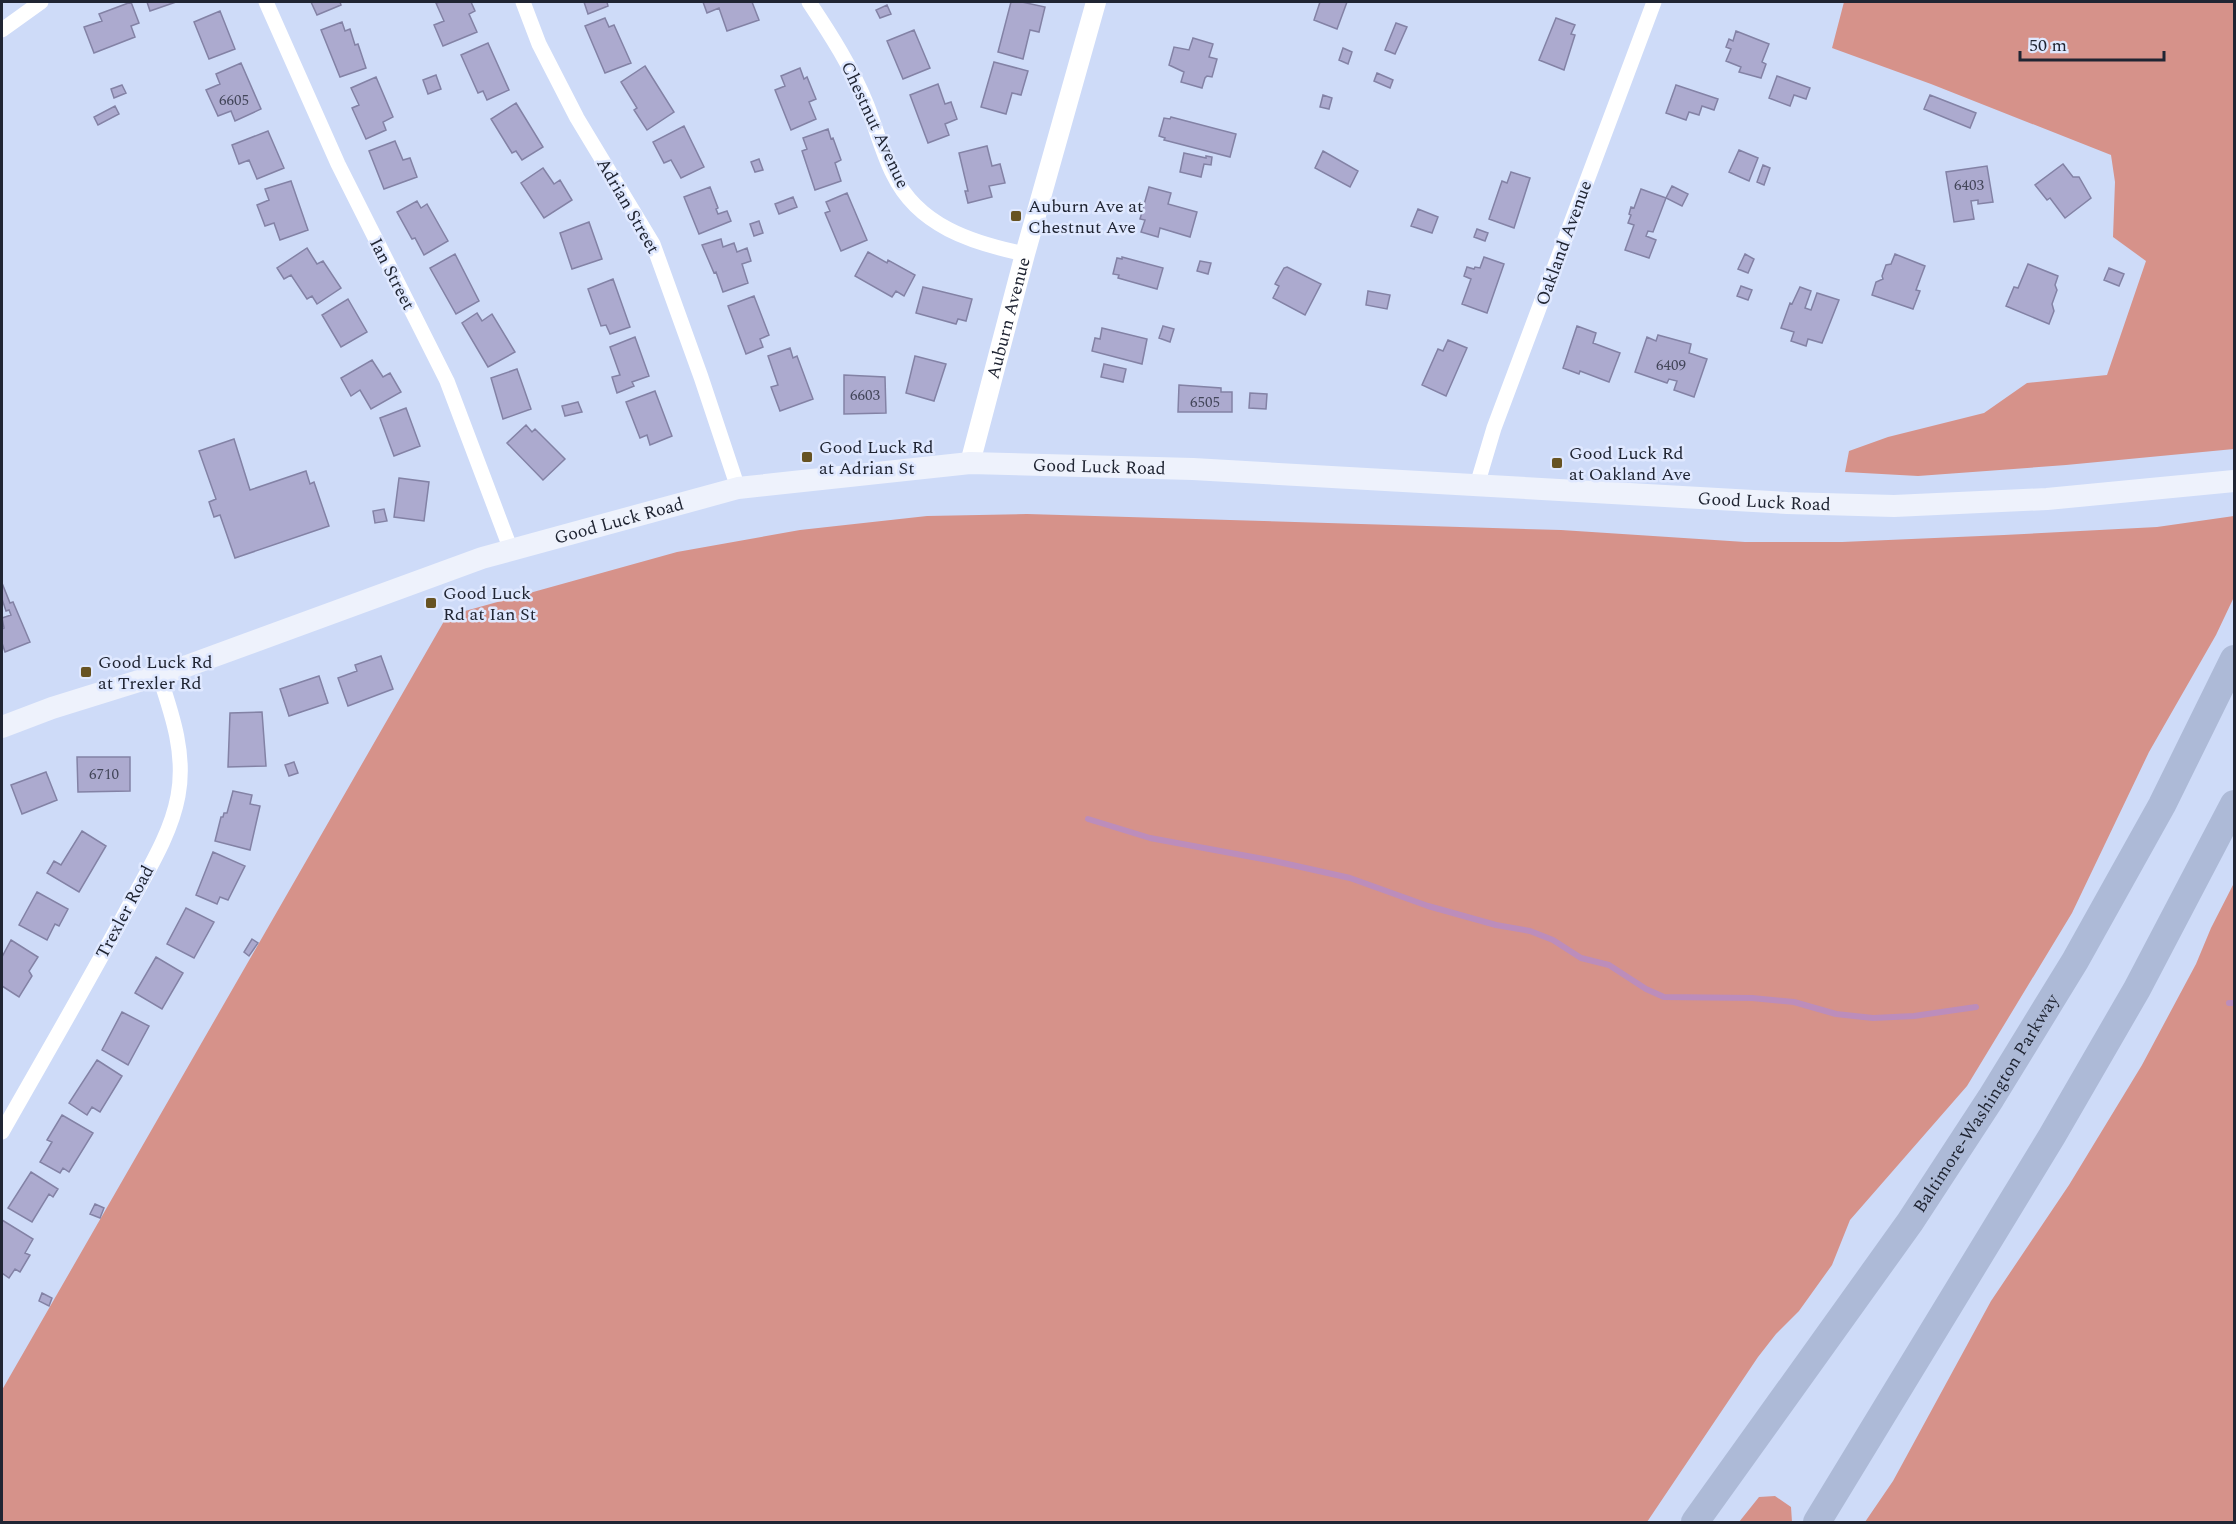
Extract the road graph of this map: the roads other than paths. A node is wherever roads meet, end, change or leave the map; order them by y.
1 (41, 2) edge
2 (266, 2) edge
3 (523, 2) edge
4 (809, 2) edge
5 (1095, 2) edge
6 (1654, 2) edge
7 (2, 30) edge
8 (1025, 254) junction
9 (970, 462) junction
10 (2235, 481) edge
11 (1477, 485) junction
12 (738, 488) junction
13 (511, 550) junction
14 (2235, 659) edge
15 (159, 675) junction
16 (2, 727) edge
17 (2235, 804) edge
18 (2, 1131) edge
19 (1695, 1522) edge
20 (1817, 1522) edge

1 - 7 street
2 - 13 street, Ian Street
3 - 12 street, Adrian Street
4 - 8 street, Chestnut Avenue
5 - 8 street, Auburn Avenue
6 - 11 street, Oakland Avenue
8 - 9 street, Auburn Avenue
9 - 11 main road, Good Luck Road
9 - 12 main road, Good Luck Road
10 - 11 main road, Good Luck Road
12 - 13 main road, Good Luck Road
13 - 15 main road, Good Luck Road
14 - 19 highway, Baltimore-Washington Parkway
15 - 16 main road, Good Luck Road
15 - 18 street, Trexler Road
17 - 20 highway

